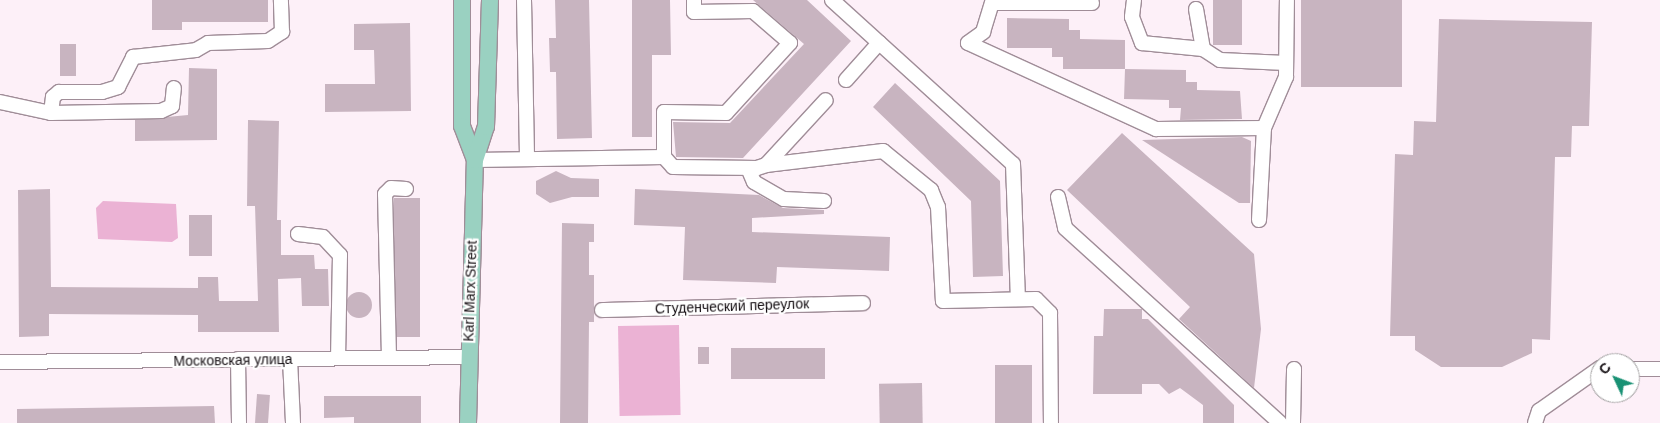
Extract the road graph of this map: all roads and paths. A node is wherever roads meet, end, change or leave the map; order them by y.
1 (282, 0) edge
2 (462, 0) edge
3 (490, 0) edge
4 (524, 0) edge
5 (694, 0) edge
6 (832, 0) edge
7 (1134, 0) edge
8 (1287, 0) edge
9 (993, 2) edge
10 (1092, 3) dead end
11 (1196, 9) dead end
12 (879, 43) junction
13 (1203, 49) junction
14 (1286, 63) junction
15 (846, 80) dead end
16 (174, 88) dead end
17 (826, 100) dead end
18 (0, 102) edge
19 (51, 113) junction
20 (1264, 128) junction
21 (527, 157) junction
22 (664, 157) junction
23 (475, 160) junction
24 (766, 165) junction
25 (748, 168) junction
26 (406, 189) dead end
27 (1058, 198) dead end
28 (824, 201) dead end
29 (1259, 220) dead end
30 (298, 234) dead end
31 (1018, 298) junction
32 (863, 303) dead end
33 (602, 310) dead end
34 (467, 357) junction
35 (338, 358) junction
36 (389, 358) junction
37 (290, 359) junction
38 (238, 360) junction
39 (0, 362) edge
40 (1640, 368) edge
41 (1294, 369) dead end
42 (1660, 369) edge
43 (1590, 375) edge
44 (239, 423) edge
45 (293, 423) edge
46 (468, 423) edge
47 (1051, 423) edge
48 (1280, 423) edge
49 (1294, 423) edge
50 (1535, 423) edge

1 - 19 street
2 - 23 main road, Karl Marx Street
3 - 23 main road, Karl Marx Street
4 - 21 street
5 - 22 street
6 - 12 street
7 - 13 street
8 - 14 street
9 - 10 street
9 - 20 street
11 - 13 street
12 - 15 street
12 - 31 street
13 - 14 street
14 - 20 street
16 - 19 street
17 - 24 street
18 - 19 street
20 - 29 street
21 - 22 street
21 - 23 street
22 - 25 street
23 - 34 main road, Karl Marx Street
24 - 25 street
24 - 31 street
25 - 28 street
26 - 36 street
27 - 48 street
30 - 35 street
31 - 47 street
32 - 33 street, Студенческий переулок
34 - 36 street, Московская улица
34 - 46 main road, Karl Marx Street
35 - 36 street, Московская улица
35 - 37 street, Московская улица
37 - 38 street, Московская улица
37 - 45 street
38 - 39 street, Московская улица
38 - 44 street
40 - 42 street
41 - 49 street
43 - 50 street

